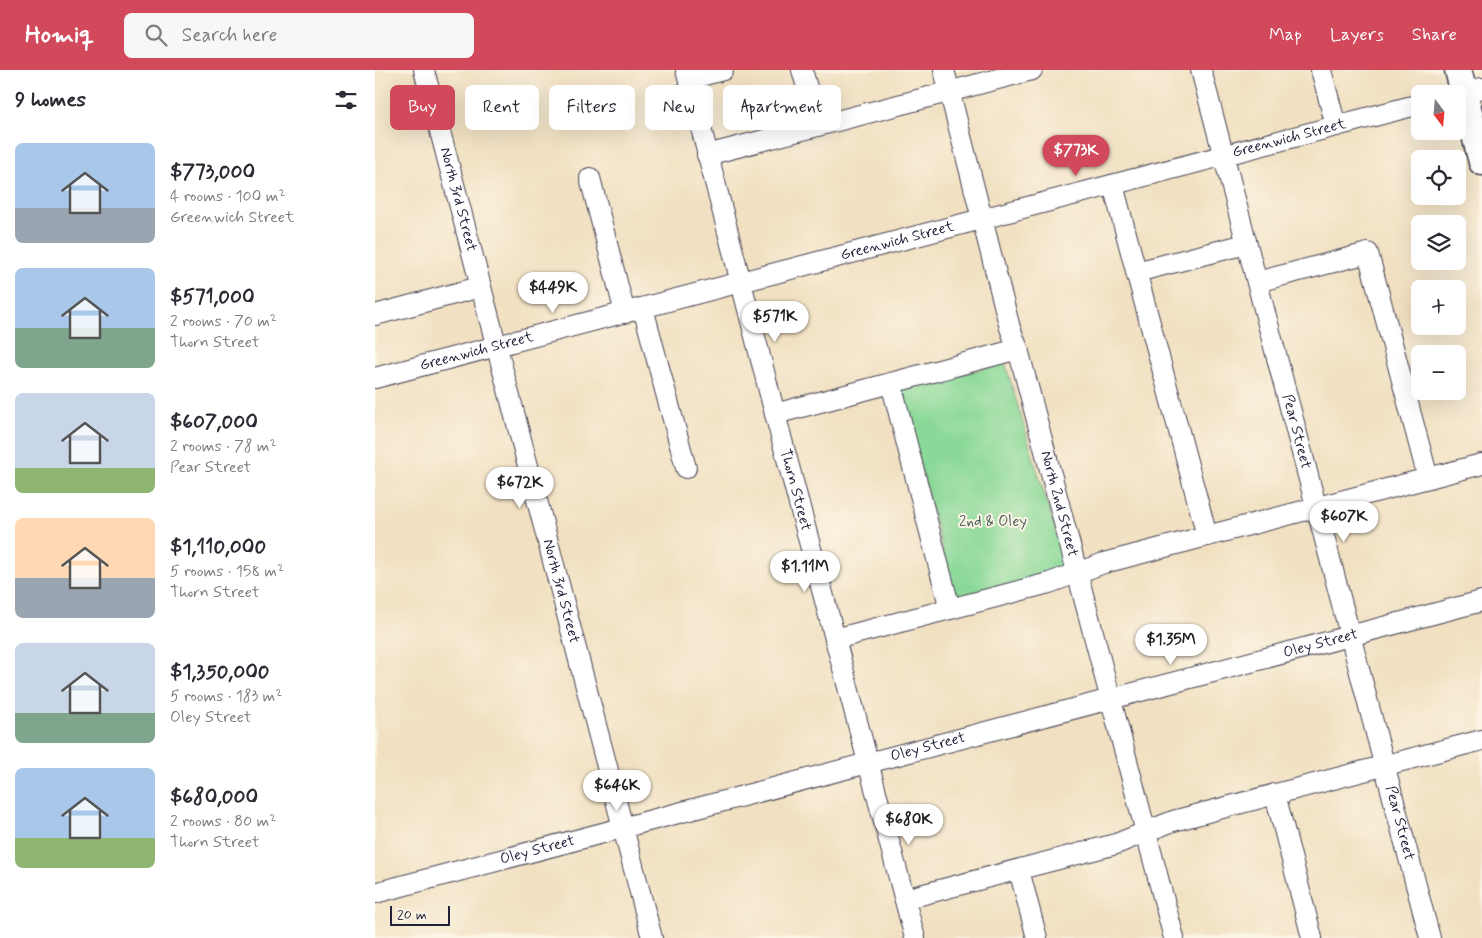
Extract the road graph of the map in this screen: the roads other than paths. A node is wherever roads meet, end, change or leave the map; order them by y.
1 (424, 70) edge
2 (723, 70) edge
3 (802, 70) edge
4 (944, 70) edge
5 (1031, 70) edge
6 (1201, 70) edge
7 (1321, 70) edge
8 (687, 74) edge
9 (806, 85) edge
10 (1466, 90) edge
11 (949, 91) junction
12 (1411, 106) edge
13 (841, 120) edge
14 (1336, 126) junction
15 (803, 130) edge
16 (707, 155) junction
17 (1223, 157) junction
18 (1482, 162) edge
19 (589, 178) dead end
20 (1113, 185) junction
21 (983, 219) junction
22 (1247, 244) junction
23 (1136, 272) junction
24 (741, 282) junction
25 (1257, 282) junction
26 (480, 288) junction
27 (634, 310) junction
28 (375, 314) edge
29 (495, 347) junction
30 (1018, 349) junction
31 (375, 378) edge
32 (891, 383) junction
33 (775, 414) junction
34 (1482, 464) edge
35 (686, 468) dead end
36 (1428, 478) junction
37 (1317, 507) junction
38 (1207, 536) junction
39 (1077, 572) junction
40 (1482, 601) edge
41 (950, 609) junction
42 (1351, 636) junction
43 (835, 639) junction
44 (1111, 700) junction
45 (1482, 740) edge
46 (869, 764) junction
47 (1385, 765) junction
48 (1275, 794) junction
49 (623, 829) junction
50 (1146, 832) junction
51 (1019, 870) junction
52 (375, 893) edge
53 (905, 900) junction
54 (652, 938) edge
55 (915, 938) edge
56 (1037, 938) edge
57 (1174, 938) edge
58 (1312, 938) edge
59 (1431, 938) edge

1 - 26 street, North 3rd Street
2 - 8 street
3 - 9 street
4 - 11 street, North 2nd Street
5 - 11 street
6 - 17 street, Pear Street
7 - 14 street
8 - 16 street, Thorn Street
10 - 18 main road
11 - 13 street
11 - 21 street, North 2nd Street
12 - 14 street, Greenwich Street
14 - 17 street, Greenwich Street
15 - 16 street
16 - 24 street, Thorn Street
17 - 20 street, Greenwich Street
17 - 22 street, Pear Street
19 - 27 street
20 - 21 street, Greenwich Street
20 - 23 street
21 - 24 street, Greenwich Street
21 - 30 street, North 2nd Street
22 - 23 street
22 - 25 street, Pear Street
23 - 38 street
24 - 27 street, Greenwich Street
24 - 33 street, Thorn Street
25 - 36 street
25 - 37 street, Pear Street
26 - 28 street
26 - 29 street, North 3rd Street
27 - 29 street, Greenwich Street
27 - 35 street
29 - 31 street, Greenwich Street
29 - 49 street, North 3rd Street
30 - 32 street
30 - 39 street, North 2nd Street
32 - 33 street
32 - 41 street
33 - 43 street, Thorn Street
34 - 36 street
36 - 37 street
37 - 38 street
37 - 42 street, Pear Street
38 - 39 street
39 - 41 street
39 - 44 street, North 2nd Street
40 - 42 street, Oley Street
41 - 43 street
42 - 44 street, Oley Street
42 - 47 street, Pear Street
43 - 46 street, Thorn Street
44 - 46 street, Oley Street
44 - 50 street, North 2nd Street
45 - 47 street
46 - 49 street, Oley Street
46 - 53 street, Thorn Street
47 - 48 street
47 - 59 street, Pear Street
48 - 50 street
48 - 58 street
49 - 52 street, Oley Street
49 - 54 street, North 3rd Street
50 - 51 street
50 - 57 street, North 2nd Street
51 - 53 street
51 - 56 street
53 - 55 street, Thorn Street

